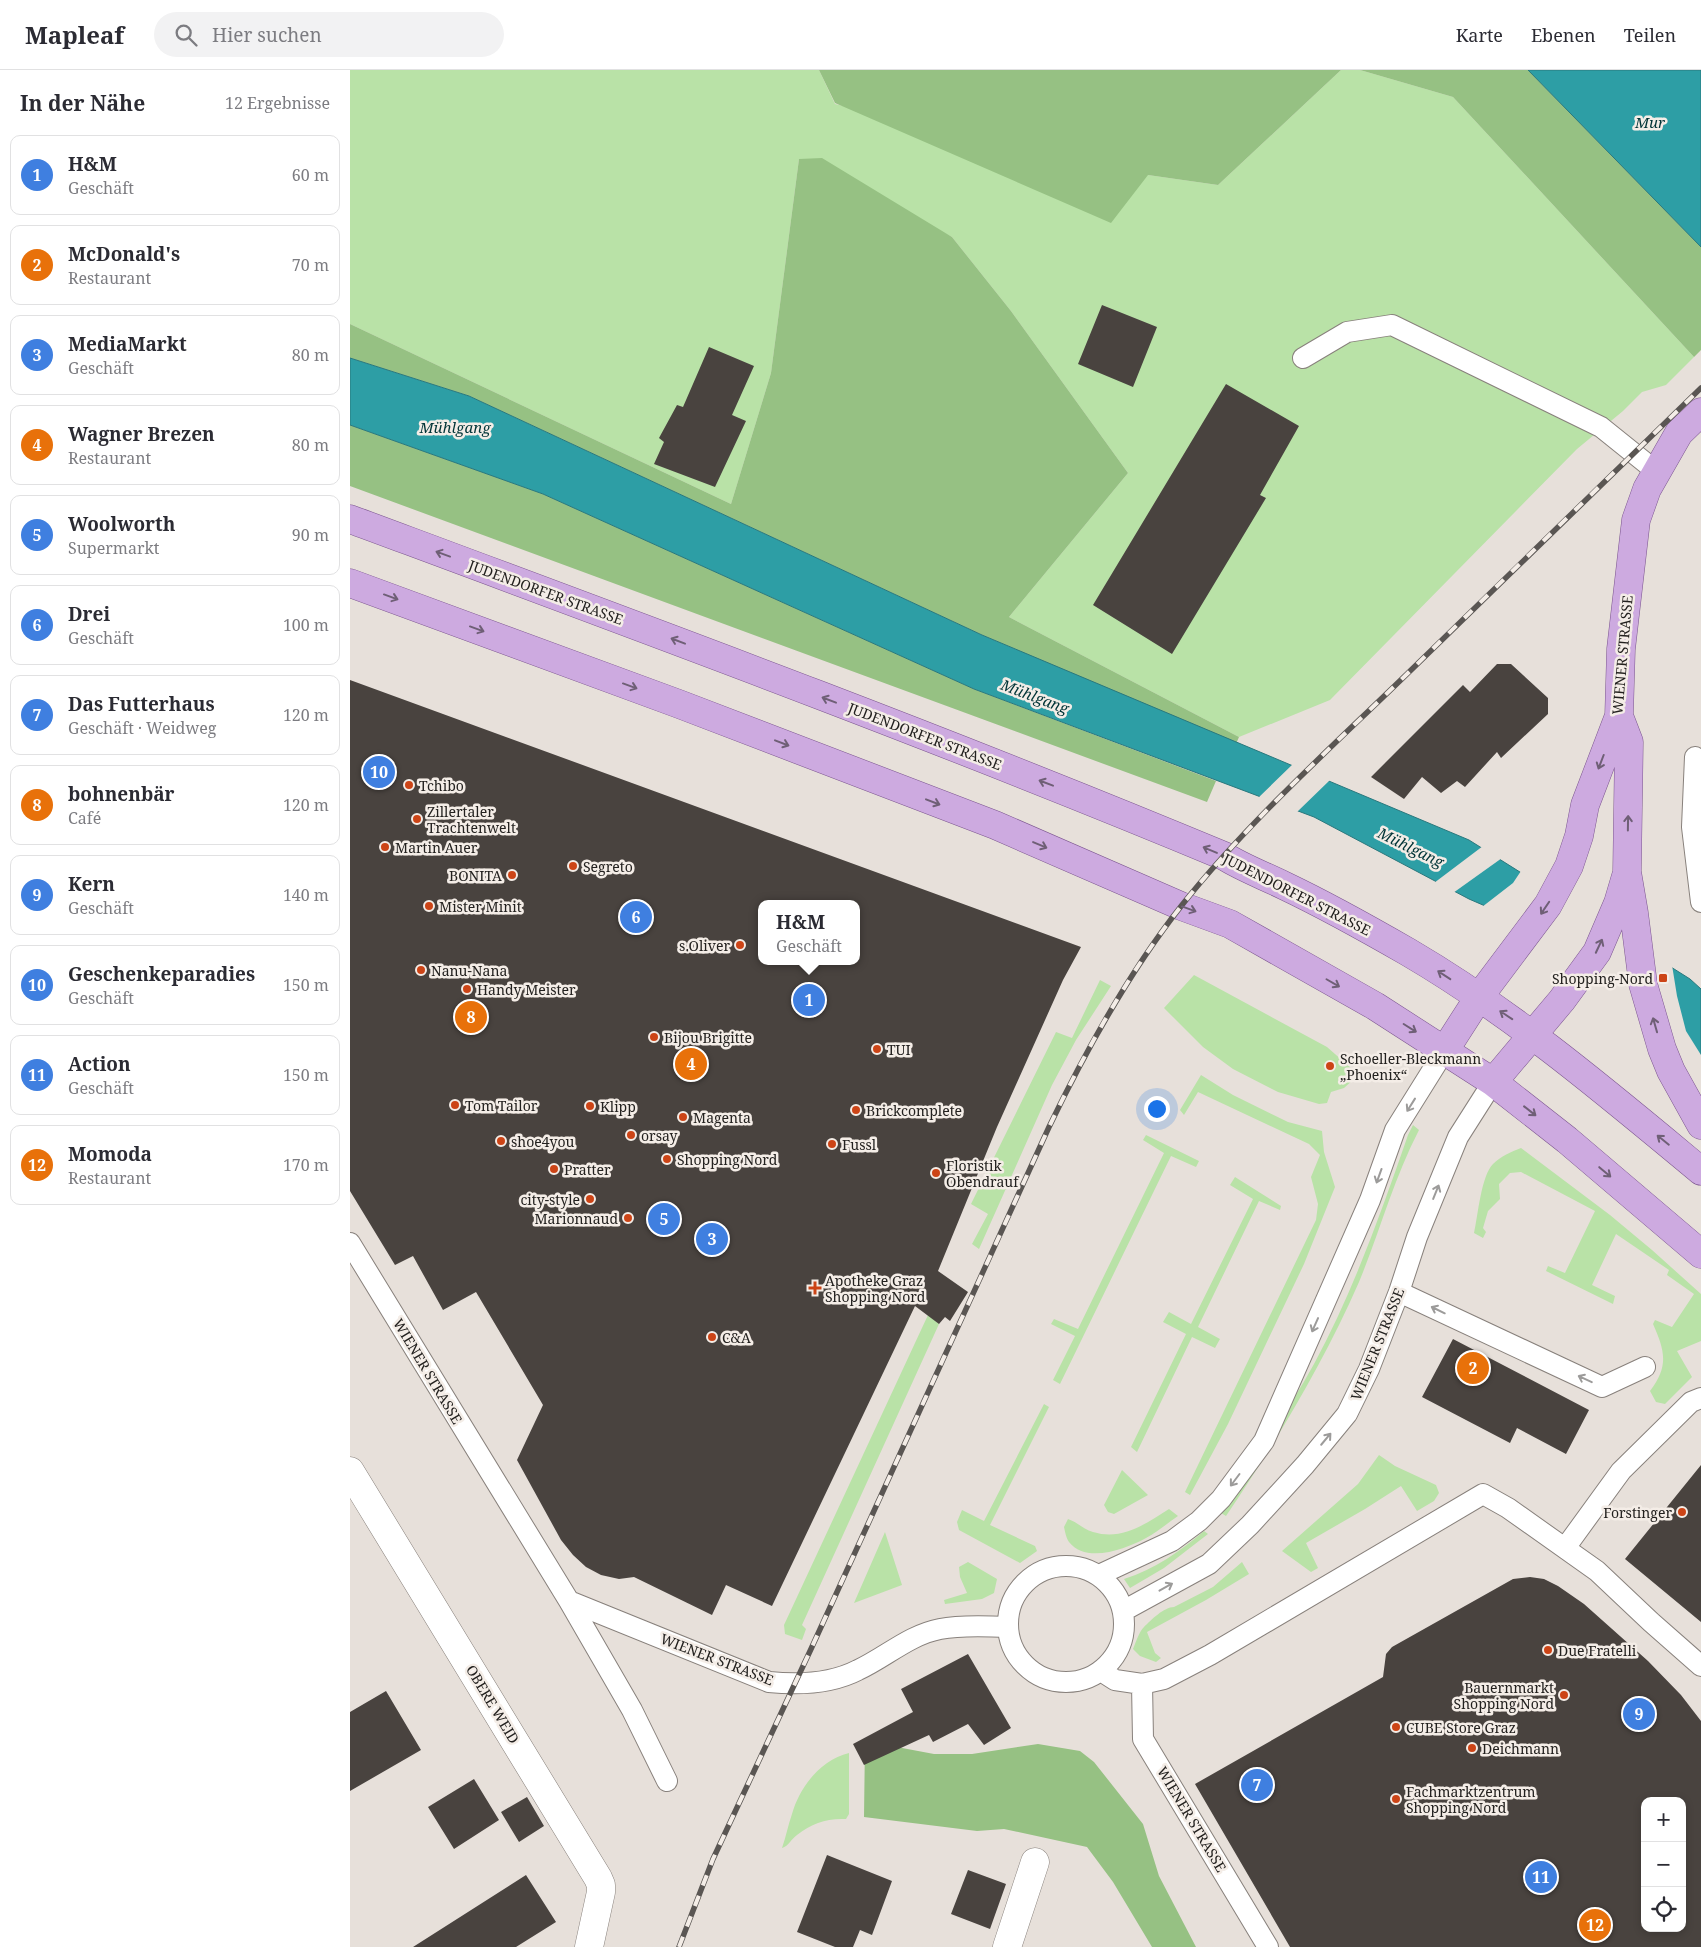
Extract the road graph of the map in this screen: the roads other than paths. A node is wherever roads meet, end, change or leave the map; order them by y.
1 (1303, 358) dead end
2 (1699, 414) edge
3 (1657, 472) junction
4 (350, 519) edge
5 (350, 583) edge
6 (1619, 716) junction
7 (1695, 757) dead end
8 (1701, 902) edge
9 (1626, 908) junction
10 (1479, 997) junction
11 (1532, 1034) junction
12 (1445, 1050) junction
13 (1493, 1082) junction
14 (1701, 1125) edge
15 (1701, 1171) edge
16 (350, 1243) edge
17 (1701, 1254) edge
18 (1399, 1292) junction
19 (1645, 1367) dead end
20 (1701, 1398) edge
21 (350, 1470) edge
22 (1565, 1548) junction
23 (1099, 1575) junction
24 (569, 1601) junction
25 (1123, 1611) junction
26 (1008, 1627) junction
27 (1701, 1666) edge
28 (1101, 1671) junction
29 (1142, 1684) junction
30 (667, 1781) dead end
31 (1035, 1862) dead end
32 (589, 1947) edge
33 (1007, 1947) edge
34 (1268, 1947) edge

1 - 3 lane
2 - 3 main road, WIENER STRASSE
3 - 6 main road, WIENER STRASSE
10 -> 4 main road, JUDENDORFER STRASSE
5 -> 12 main road
9 -> 6 main road
6 -> 10 main road, WIENER STRASSE
7 - 8 lane
11 -> 9 main road
14 -> 9 main road
11 -> 10 main road
10 - 12 main road, WIENER STRASSE
11 - 13 main road
15 -> 11 main road
12 - 13 main road
12 -> 23 lane
13 -> 17 main road
18 -> 13 lane, WIENER STRASSE
16 - 24 lane, WIENER STRASSE
19 -> 18 lane
25 -> 18 lane, WIENER STRASSE
20 - 22 lane
21 - 32 street, OBERE WEID
22 - 27 lane
22 - 29 lane
23 - 25 lane
23 - 26 lane
24 - 26 lane, WIENER STRASSE
24 - 30 lane, WIENER STRASSE
25 - 28 lane
26 - 28 lane
28 - 29 lane
29 - 34 lane, WIENER STRASSE
31 - 33 street

